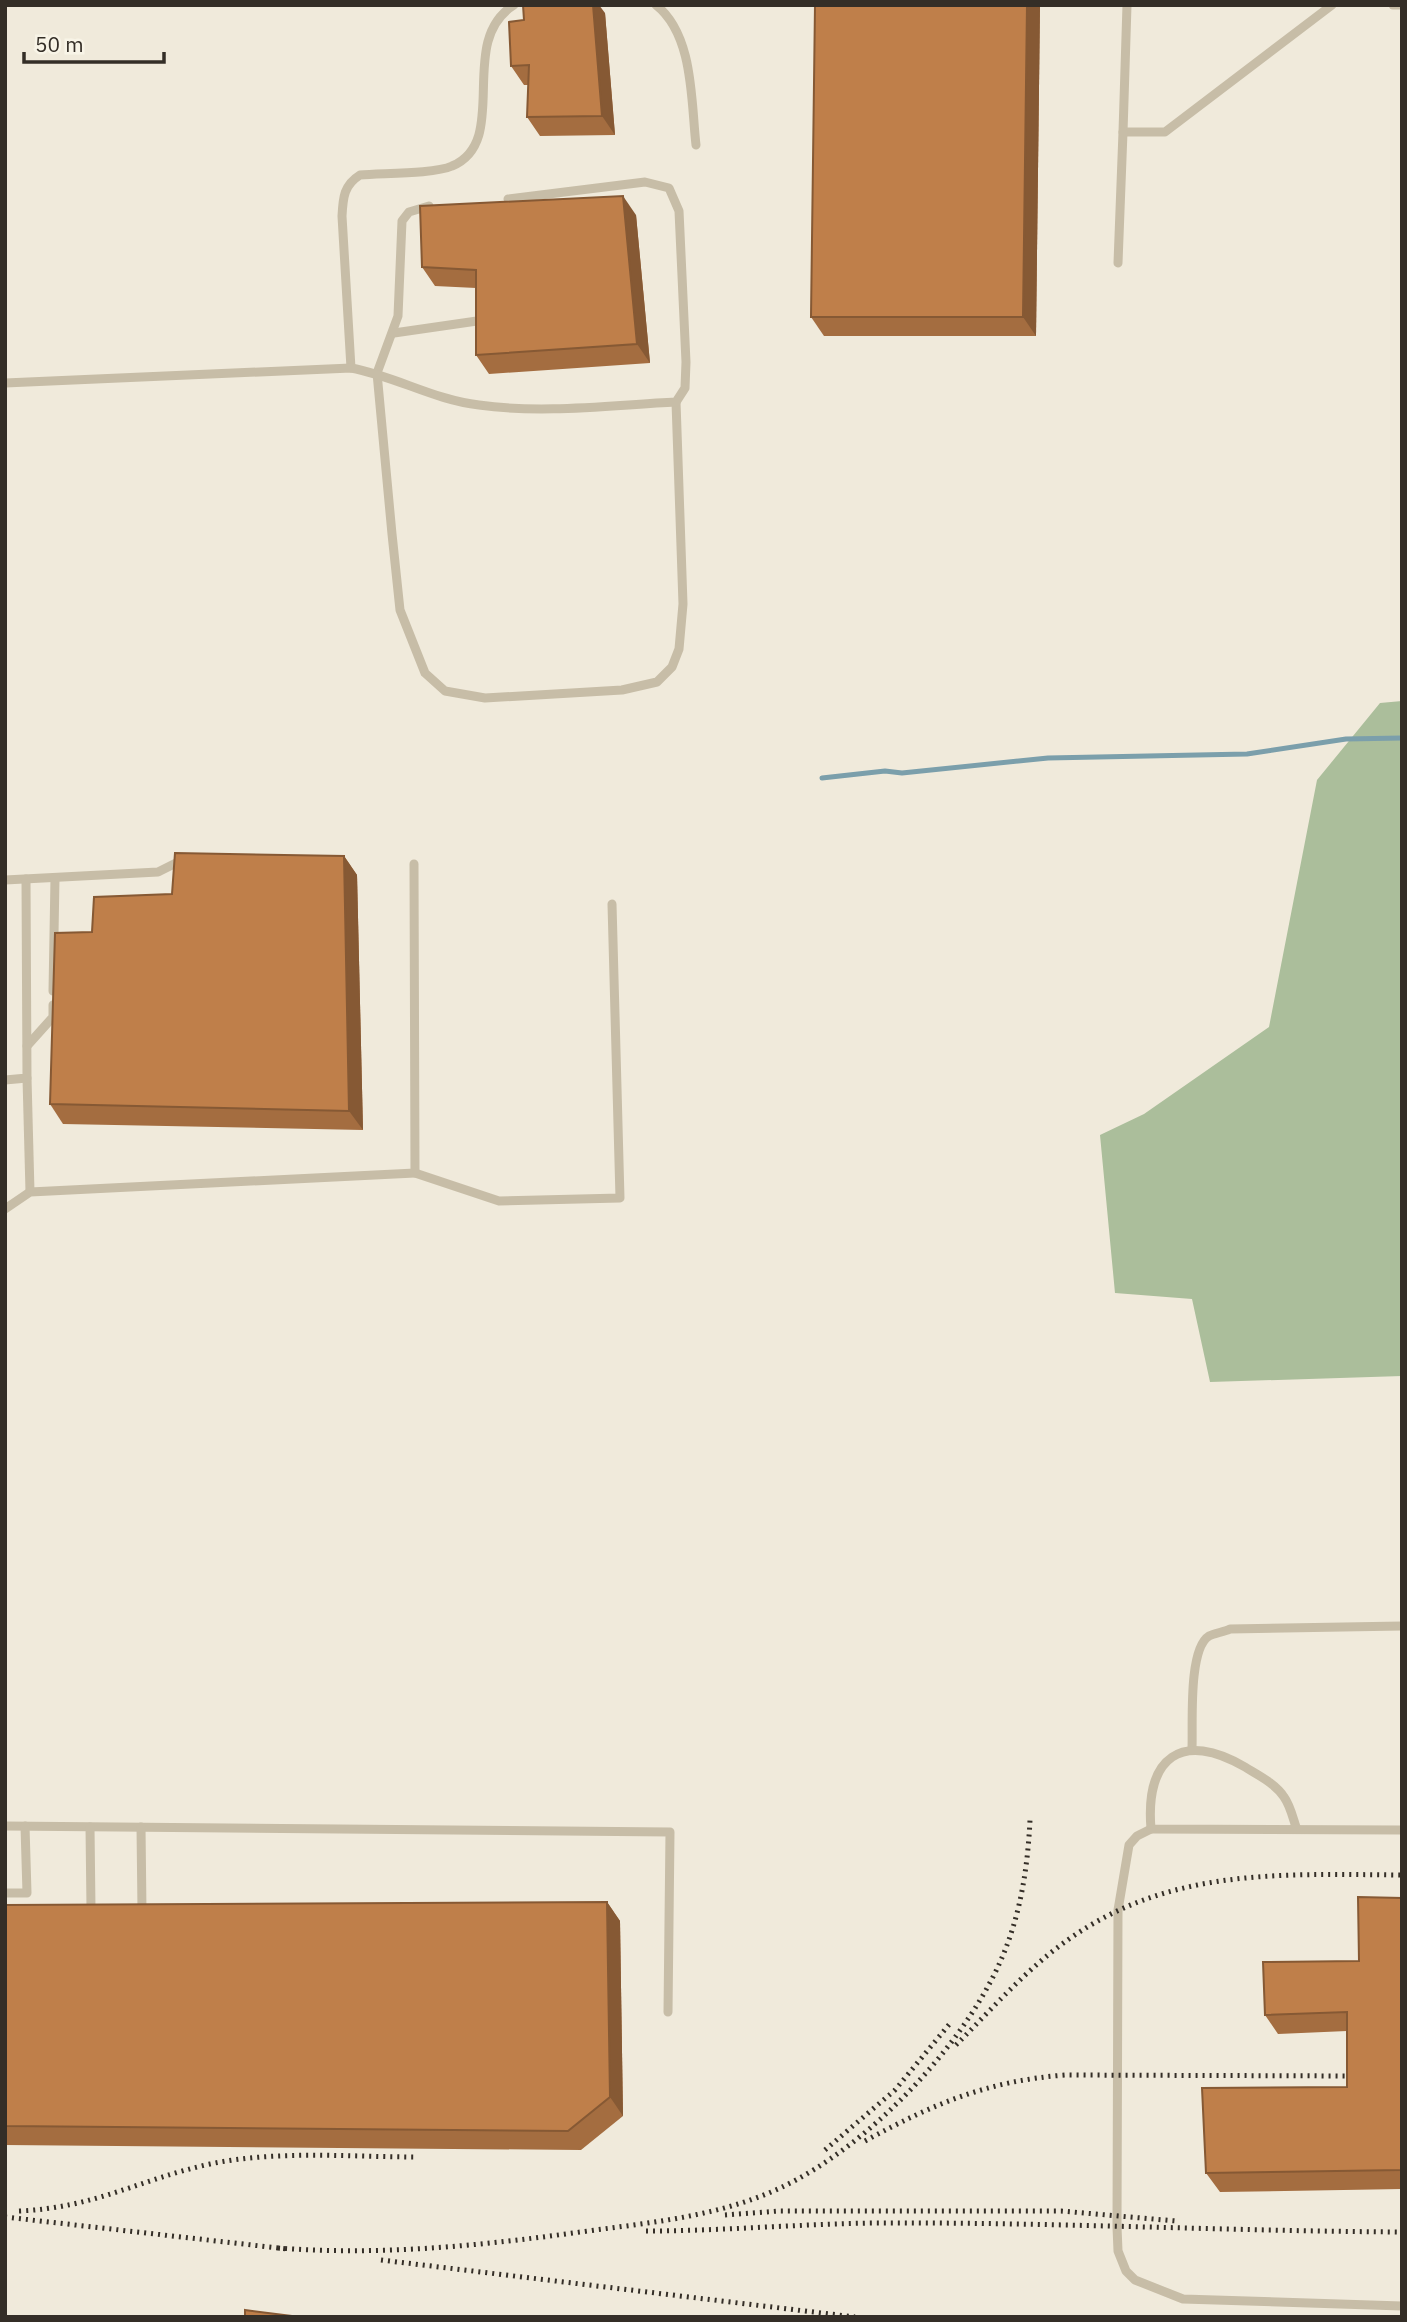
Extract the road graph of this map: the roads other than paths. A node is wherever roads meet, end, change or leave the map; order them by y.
1 (514, 5) edge
2 (656, 5) edge
3 (1127, 5) edge
4 (1332, 5) edge
5 (1393, 5) edge
6 (1402, 5) edge
7 (1123, 132) junction
8 (696, 145) dead end
9 (508, 199) edge
10 (438, 206) edge
11 (1118, 263) dead end
12 (477, 321) edge
13 (394, 333) junction
14 (351, 368) junction
15 (377, 373) junction
16 (5, 383) edge
17 (676, 402) junction
18 (195, 860) edge
19 (414, 864) dead end
20 (55, 878) junction
21 (26, 879) junction
22 (5, 880) edge
23 (612, 904) dead end
24 (27, 1046) junction
25 (27, 1078) junction
26 (5, 1080) edge
27 (415, 1173) junction
28 (30, 1192) junction
29 (5, 1209) edge
30 (1402, 1626) edge
31 (1192, 1748) junction
32 (5, 1826) edge
33 (25, 1826) junction
34 (90, 1827) junction
35 (141, 1827) junction
36 (1296, 1827) junction
37 (1151, 1829) junction
38 (1402, 1830) edge
39 (5, 1893) edge
40 (91, 1909) edge
41 (142, 1911) edge
42 (668, 2012) dead end
43 (1402, 2306) edge

1 - 14 lane
2 - 8 lane
3 - 7 lane
4 - 7 lane
5 - 6 lane
7 - 11 lane
9 - 17 lane
10 - 13 lane
12 - 13 lane
13 - 15 lane
14 - 15 lane
14 - 16 lane
15 - 17 lane
15 - 17 lane
18 - 20 lane
19 - 27 lane
20 - 21 lane
20 - 24 lane
21 - 22 lane
21 - 24 lane
23 - 27 lane
24 - 25 lane
25 - 26 lane
25 - 28 lane
27 - 28 lane
28 - 29 lane
30 - 31 lane
31 - 36 lane
31 - 37 lane
32 - 33 lane
33 - 34 lane
33 - 39 lane
34 - 35 lane
34 - 40 lane
35 - 41 lane
35 - 42 lane
36 - 37 lane
36 - 38 lane
37 - 43 lane

